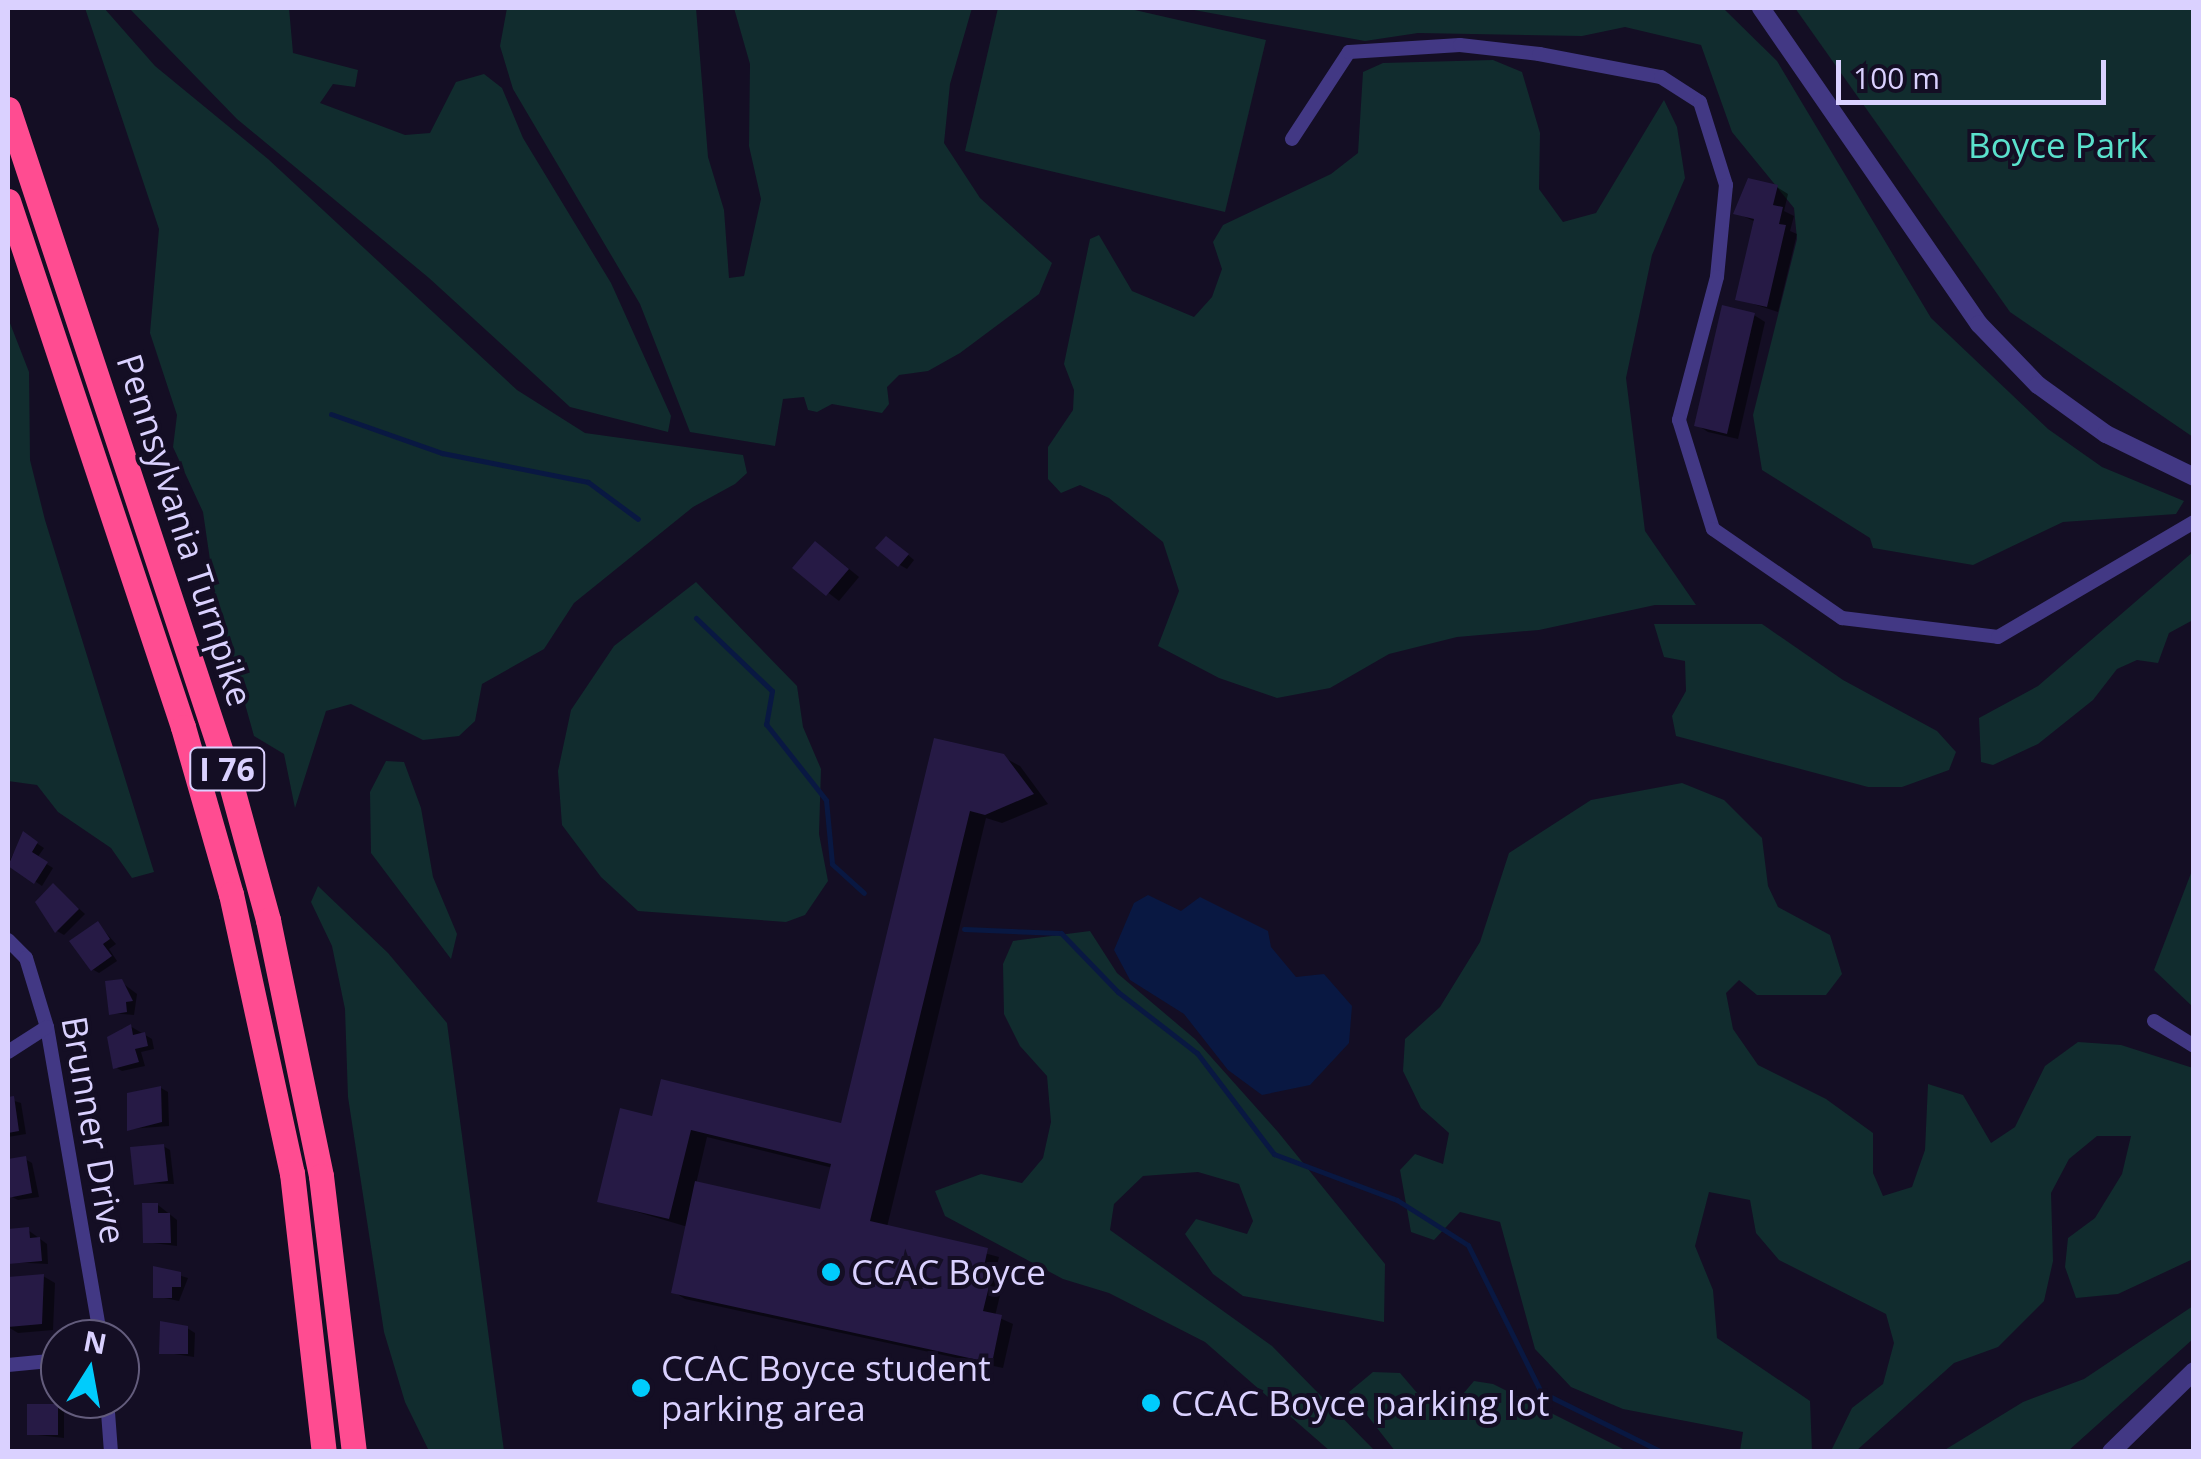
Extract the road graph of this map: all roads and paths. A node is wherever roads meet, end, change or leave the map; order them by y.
1 (1761, 8) edge
2 (8, 109) edge
3 (1292, 138) dead end
4 (8, 201) edge
5 (2194, 477) edge
6 (2194, 522) edge
7 (8, 940) edge
8 (2154, 1021) dead end
9 (48, 1027) junction
10 (2194, 1046) edge
11 (8, 1052) edge
12 (97, 1319) edge
13 (40, 1362) edge
14 (8, 1365) edge
15 (2194, 1371) edge
16 (109, 1419) edge
17 (111, 1452) edge
18 (324, 1452) edge
19 (354, 1452) edge
20 (2110, 1452) edge

1 - 5 street
2 - 19 highway, Pennsylvania Turnpike / I 76
3 - 6 street
4 - 18 highway, Pennsylvania Turnpike / I 76
7 - 9 street, Brunner Drive
8 - 10 street
9 - 11 street
9 - 12 street, Brunner Drive
13 - 14 street
15 - 20 street
16 - 17 street

